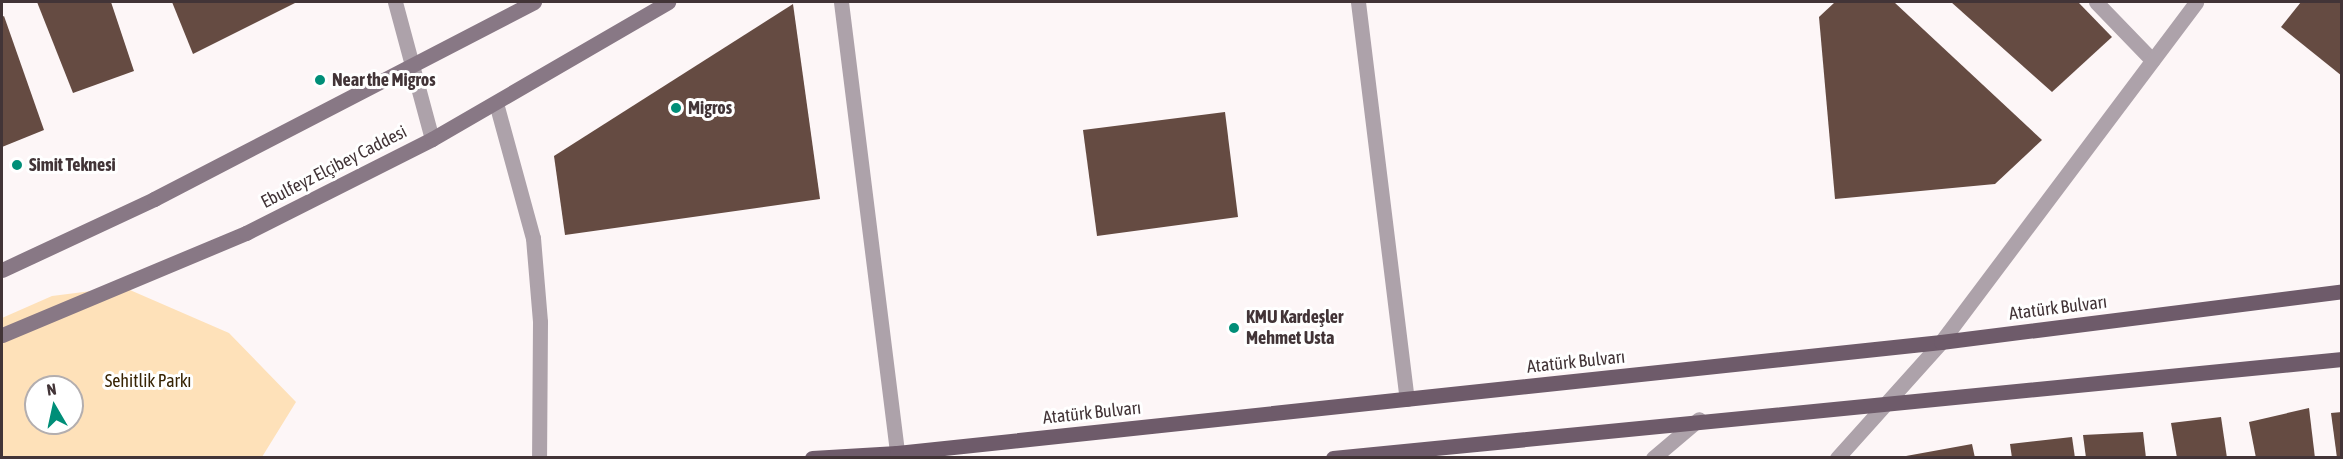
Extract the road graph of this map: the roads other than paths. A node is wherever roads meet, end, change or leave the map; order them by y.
1 (395, 2) edge
2 (534, 2) edge
3 (668, 2) edge
4 (840, 2) edge
5 (1358, 2) edge
6 (2096, 2) edge
7 (2196, 2) edge
8 (2152, 60) junction
9 (413, 66) junction
10 (496, 104) junction
11 (432, 140) junction
12 (2, 270) edge
13 (2342, 291) edge
14 (2, 335) edge
15 (1941, 342) junction
16 (2342, 359) edge
17 (1407, 399) junction
18 (1886, 406) junction
19 (1701, 418) junction
20 (897, 453) junction
21 (539, 458) edge
22 (812, 458) edge
23 (1333, 458) edge
24 (1653, 458) edge
25 (1837, 458) edge

1 - 9 street
2 - 9 main road
3 - 10 main road, Ebulfeyz Elçibey Caddesi
4 - 20 street
5 - 17 street
6 - 8 street
7 - 8 street
8 - 15 street
9 - 11 street
9 - 12 main road
10 - 11 main road, Ebulfeyz Elçibey Caddesi
10 - 21 street
11 - 14 main road, Ebulfeyz Elçibey Caddesi
13 - 15 main road, Atatürk Bulvarı
15 - 17 main road, Atatürk Bulvarı
15 - 18 street
16 - 18 main road
17 - 20 main road, Atatürk Bulvarı
18 - 19 main road
18 - 25 street
19 - 23 main road
19 - 24 street
20 - 22 main road, Atatürk Bulvarı

